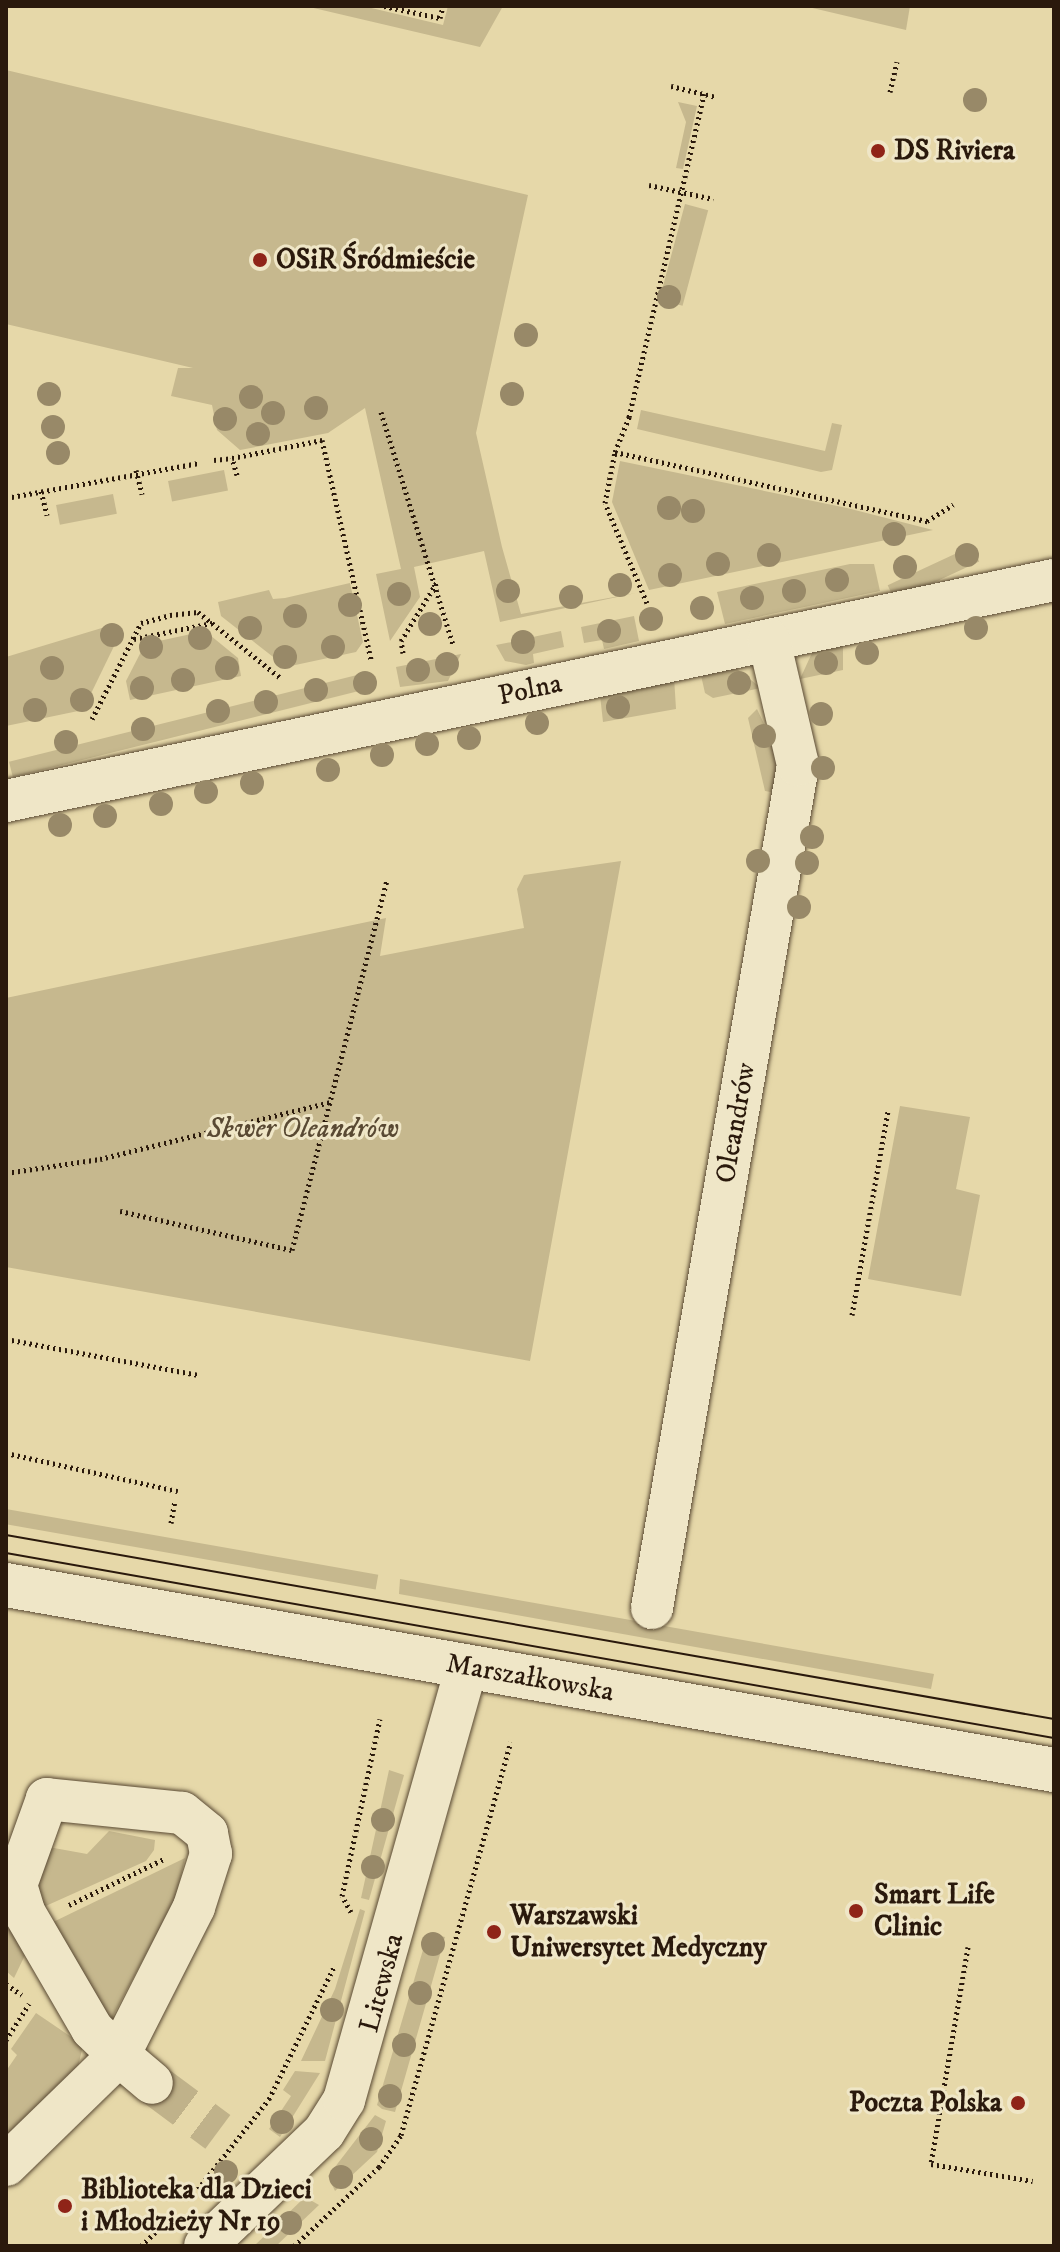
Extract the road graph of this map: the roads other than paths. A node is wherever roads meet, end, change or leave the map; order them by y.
1 (1054, 580) edge
2 (769, 640) junction
3 (6, 801) edge
4 (6, 1585) edge
5 (652, 1608) dead end
6 (466, 1668) junction
7 (1054, 1770) edge
8 (119, 2055) junction
9 (152, 2083) tunnel mouth
10 (6, 2165) edge
11 (205, 2246) edge

1 - 2 street, Polna
2 - 3 street, Polna
2 - 5 street, Oleandrów
4 - 6 street, Marszałkowska
6 - 7 street, Marszałkowska
6 - 11 street, Litewska
8 - 8 street
8 - 9 street
8 - 10 street

